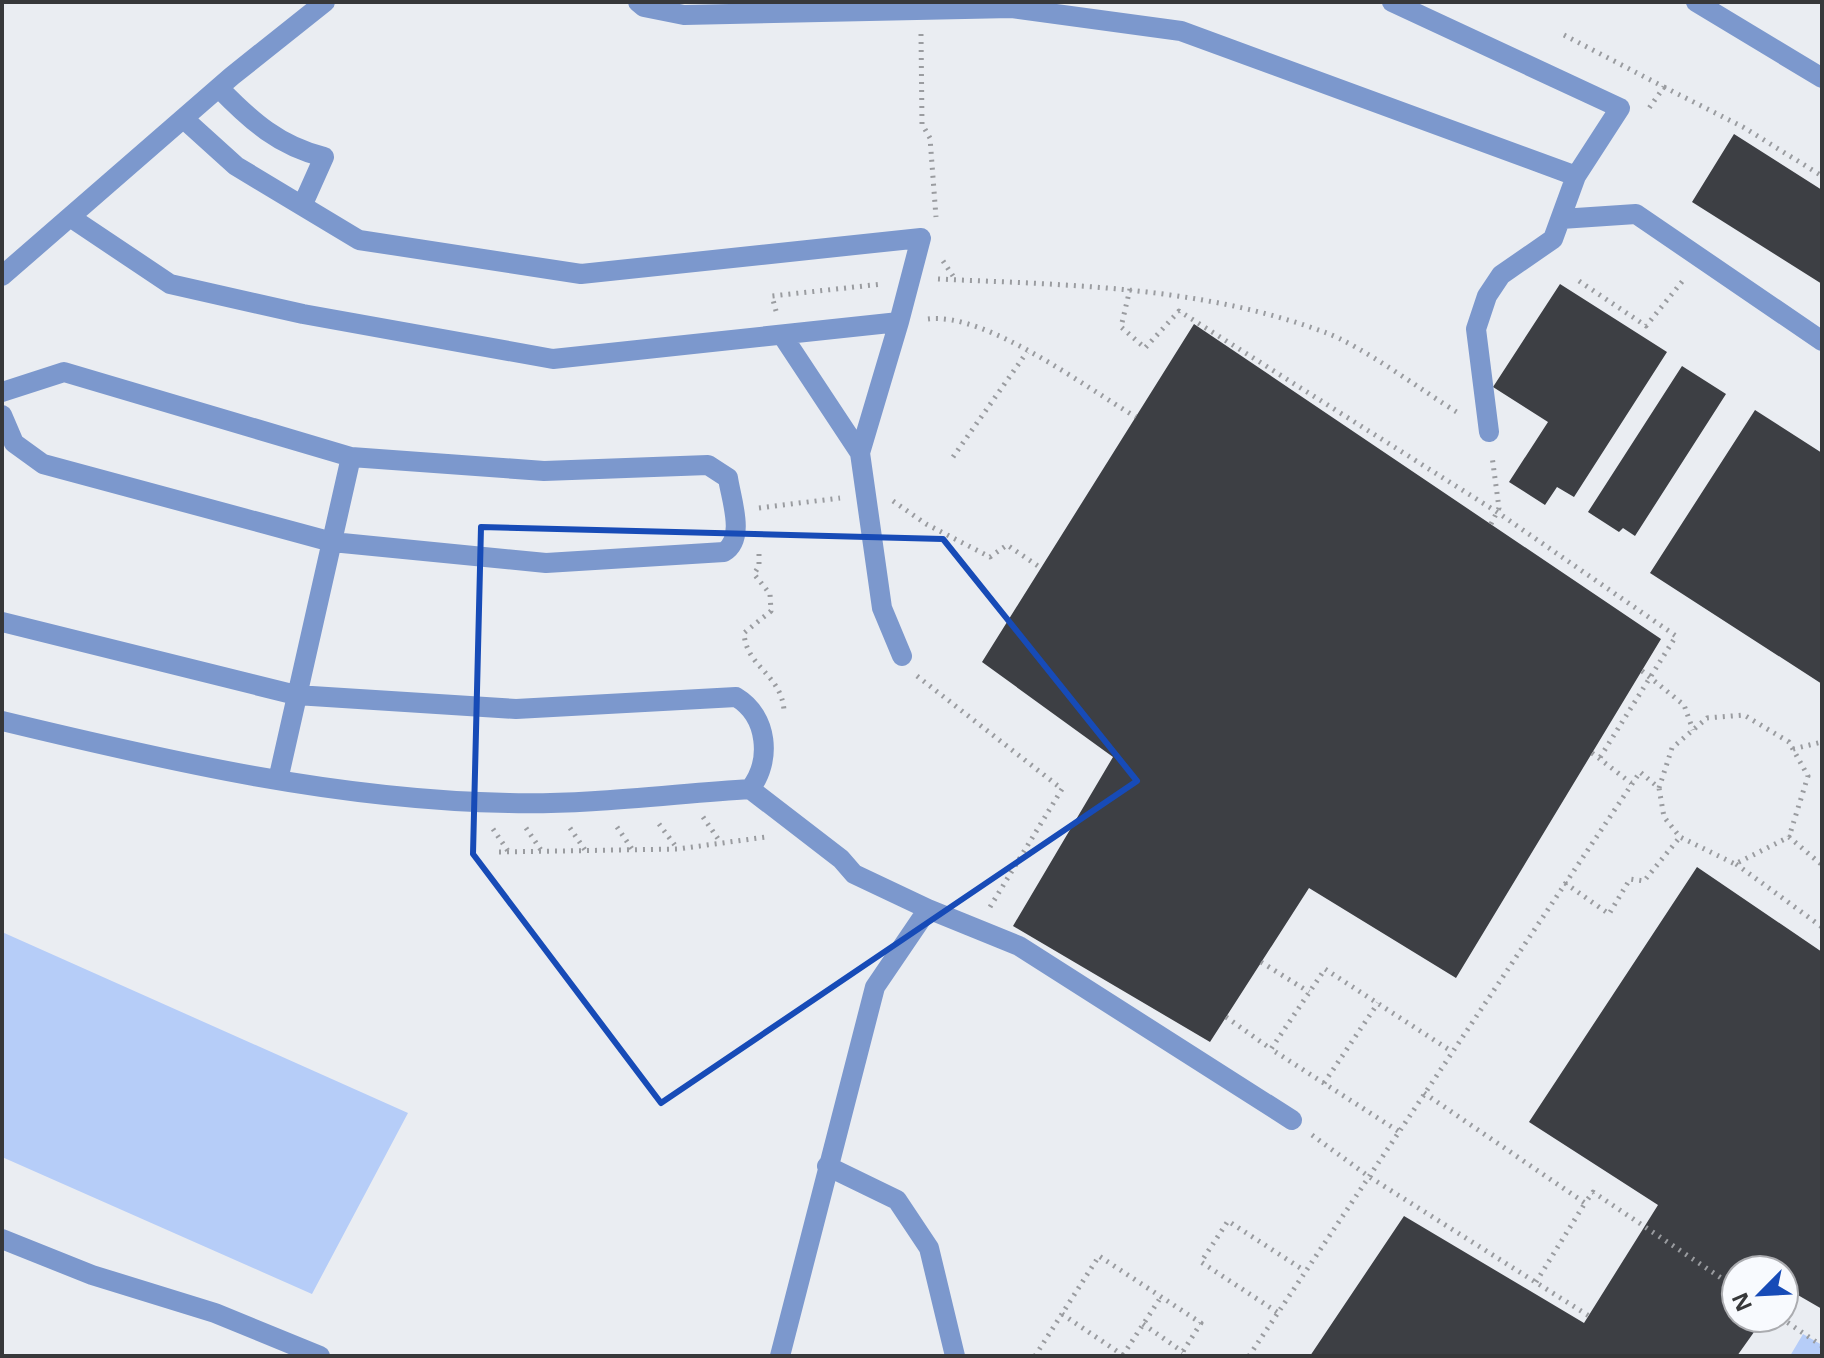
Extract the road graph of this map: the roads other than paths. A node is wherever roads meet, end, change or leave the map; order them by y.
1 (325, 2) edge
2 (638, 2) edge
3 (1392, 2) edge
4 (1696, 2) edge
5 (1822, 78) edge
6 (219, 88) junction
7 (184, 119) junction
8 (1576, 176) junction
9 (303, 204) junction
10 (70, 217) junction
11 (1561, 219) junction
12 (2, 276) edge
13 (899, 322) junction
14 (782, 335) junction
15 (1822, 341) edge
16 (2, 392) edge
17 (2, 415) edge
18 (1489, 432) road end
19 (860, 453) junction
20 (351, 457) junction
21 (332, 542) junction
22 (2, 622) edge
23 (902, 656) road end
24 (296, 695) junction
25 (2, 721) edge
26 (278, 780) junction
27 (750, 789) junction
28 (928, 909) junction
29 (1292, 1120) road end
30 (827, 1166) junction
31 (2, 1239) edge
32 (320, 1356) edge
33 (780, 1356) edge
34 (955, 1356) edge

1 - 6 lane
2 - 8 lane
3 - 8 lane
4 - 5 lane
6 - 7 lane
6 - 9 lane
7 - 9 lane
7 - 10 lane
8 - 11 lane
9 - 13 lane
10 - 12 lane
10 - 14 lane
11 - 15 lane
11 - 18 lane
13 - 14 lane
13 - 19 lane
14 - 19 lane
16 - 20 lane
17 - 21 lane
19 - 23 lane
20 - 21 lane
20 - 21 lane
21 - 24 lane
22 - 24 lane
24 - 26 lane
24 - 27 lane
25 - 26 lane
26 - 27 lane
27 - 28 lane
28 - 29 lane
28 - 30 lane
30 - 33 lane
30 - 34 lane
31 - 32 lane

